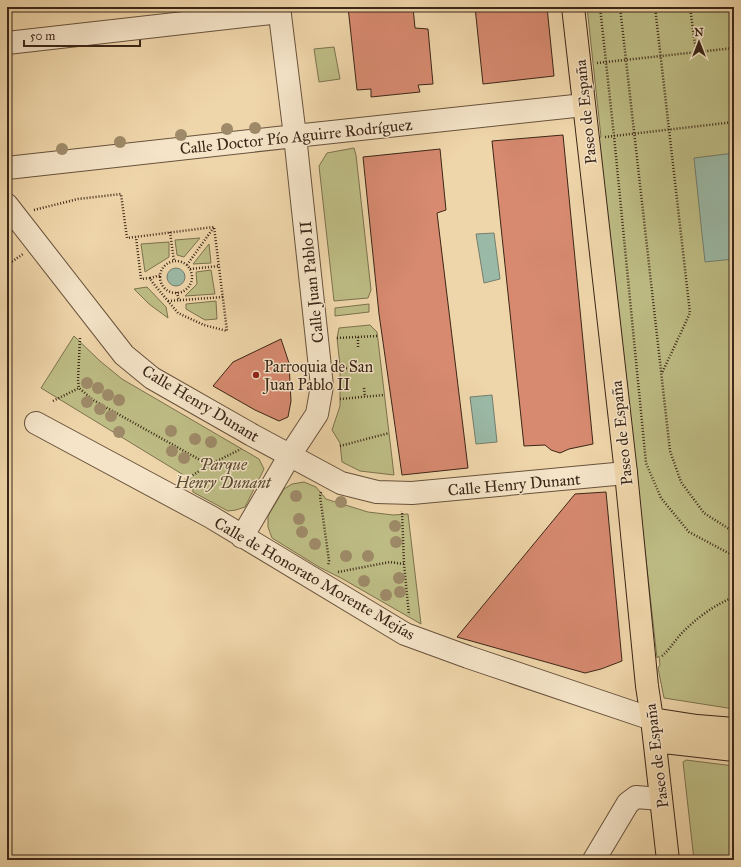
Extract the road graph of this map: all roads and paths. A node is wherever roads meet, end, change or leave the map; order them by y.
1 (573, 7) edge
2 (600, 7) edge
3 (620, 7) edge
4 (656, 7) edge
5 (690, 7) edge
6 (280, 10) edge
7 (7, 43) edge
8 (734, 48) edge
9 (696, 52) junction
10 (661, 56) junction
11 (626, 60) junction
12 (606, 62) junction
13 (580, 65) junction
14 (584, 105) junction
15 (734, 122) edge
16 (669, 130) junction
17 (634, 134) junction
18 (295, 136) junction
19 (614, 136) junction
20 (601, 138) dead end
21 (7, 168) edge
22 (11, 210) edge
23 (214, 227) junction
24 (170, 232) junction
25 (136, 237) junction
26 (174, 261) junction
27 (187, 265) junction
28 (219, 266) junction
29 (190, 269) junction
30 (161, 275) junction
31 (150, 278) junction
32 (177, 292) junction
33 (223, 297) junction
34 (168, 301) junction
35 (179, 301) junction
36 (377, 336) dead end
37 (358, 337) junction
38 (80, 338) dead end
39 (337, 338) dead end
40 (358, 347) dead end
41 (347, 368) dead end
42 (340, 369) dead end
43 (661, 374) junction
44 (80, 388) junction
45 (364, 388) dead end
46 (384, 395) dead end
47 (365, 396) junction
48 (340, 399) dead end
49 (54, 401) dead end
50 (36, 423) dead end
51 (389, 433) dead end
52 (340, 446) dead end
53 (245, 447) dead end
54 (290, 455) junction
55 (210, 465) junction
56 (626, 473) junction
57 (185, 480) dead end
58 (322, 490) dead end
59 (402, 511) dead end
60 (734, 532) edge
61 (242, 536) junction
62 (734, 556) edge
63 (404, 564) junction
64 (328, 568) dead end
65 (334, 574) dead end
66 (734, 597) edge
67 (410, 616) dead end
68 (659, 659) dead end
69 (652, 719) junction
70 (734, 729) edge
71 (655, 741) junction
72 (734, 750) edge
73 (661, 799) junction
74 (594, 860) edge
75 (668, 860) edge

1 - 13 main road, Paseo de España
2 - 12 path
3 - 11 path
4 - 10 path
5 - 9 path
6 - 7 street
6 - 18 street, Calle Juan Pablo II
8 - 9 path
9 - 10 path
10 - 11 path
10 - 16 path
11 - 12 path
11 - 17 path
12 - 13 path
12 - 19 path
13 - 14 main road, Paseo de España
14 - 18 street, Calle Doctor Pío Aguirre Rodríguez
14 - 56 main road, Paseo de España
15 - 16 path
16 - 17 path
16 - 43 path
17 - 19 path
17 - 43 path
18 - 21 street, Calle Doctor Pío Aguirre Rodríguez
18 - 54 street, Calle Juan Pablo II
19 - 20 path
19 - 62 path
22 - 25 path
22 - 54 street, Calle Henry Dunant
23 - 24 path
23 - 27 path
23 - 28 path
24 - 25 path
24 - 26 path
25 - 31 path
26 - 27 path
26 - 30 path
27 - 29 path
28 - 29 path
28 - 33 path
29 - 32 path
30 - 31 path
30 - 32 path
31 - 34 path
32 - 35 path
33 - 34 path
33 - 35 path
34 - 35 path
36 - 37 path
37 - 39 path
37 - 40 path
38 - 44 path
41 - 42 path
43 - 60 path
44 - 49 path
44 - 55 path
45 - 47 path
46 - 47 path
47 - 48 path
50 - 61 street, Calle de Honorato Morente Mejías
51 - 52 path
53 - 55 path
54 - 56 street, Calle Henry Dunant
54 - 61 street, Calle Juan Pablo II
55 - 57 path
56 - 69 main road, Paseo de España
58 - 64 path
59 - 63 path
61 - 69 street, Calle de Honorato Morente Mejías
63 - 65 path
63 - 67 path
66 - 68 path
69 - 70 main road
69 - 71 main road, Paseo de España
71 - 72 main road
71 - 73 main road, Paseo de España
73 - 74 street
73 - 75 main road, Paseo de España

